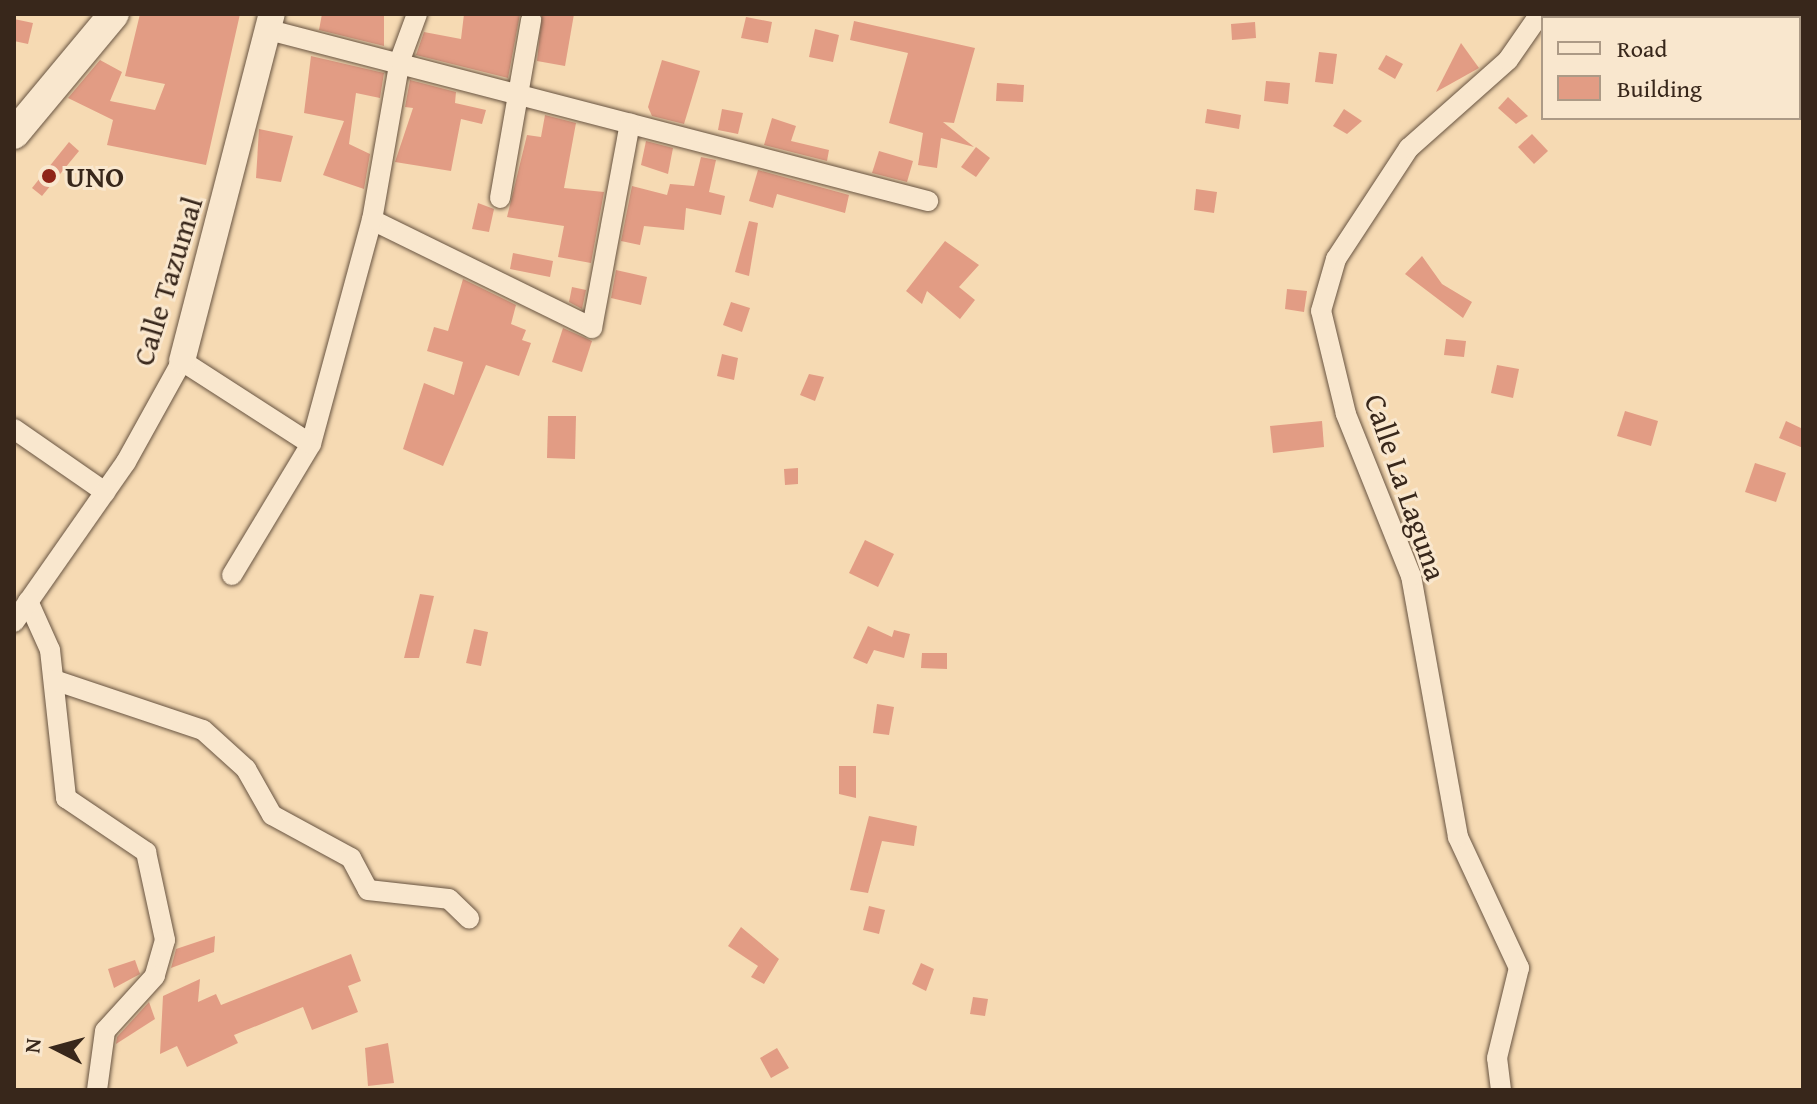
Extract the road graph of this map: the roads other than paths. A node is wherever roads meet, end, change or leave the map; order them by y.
1 (114, 14) edge
2 (417, 14) edge
3 (1540, 14) edge
4 (531, 20) dead end
5 (270, 22) edge
6 (400, 60) junction
7 (523, 95) junction
8 (630, 123) junction
9 (14, 134) edge
10 (500, 198) dead end
11 (928, 201) dead end
12 (372, 220) junction
13 (182, 361) junction
14 (14, 429) edge
15 (311, 444) junction
16 (105, 492) junction
17 (232, 575) dead end
18 (28, 601) junction
19 (14, 622) edge
20 (54, 680) junction
21 (469, 918) dead end
22 (97, 1090) edge
23 (1501, 1090) edge

1 - 9 main road
2 - 6 street
3 - 23 street, Calle La Laguna
4 - 7 street
5 - 6 street
5 - 13 street, Calle Tazumal
6 - 7 street
6 - 12 street
7 - 8 street
7 - 10 street
8 - 11 street
8 - 12 street
12 - 15 street
13 - 15 street
13 - 16 street, Calle Tazumal
14 - 16 street
15 - 17 street
16 - 18 street, Calle Tazumal
18 - 19 street, Calle Tazumal
18 - 20 street
20 - 21 street
20 - 22 street

